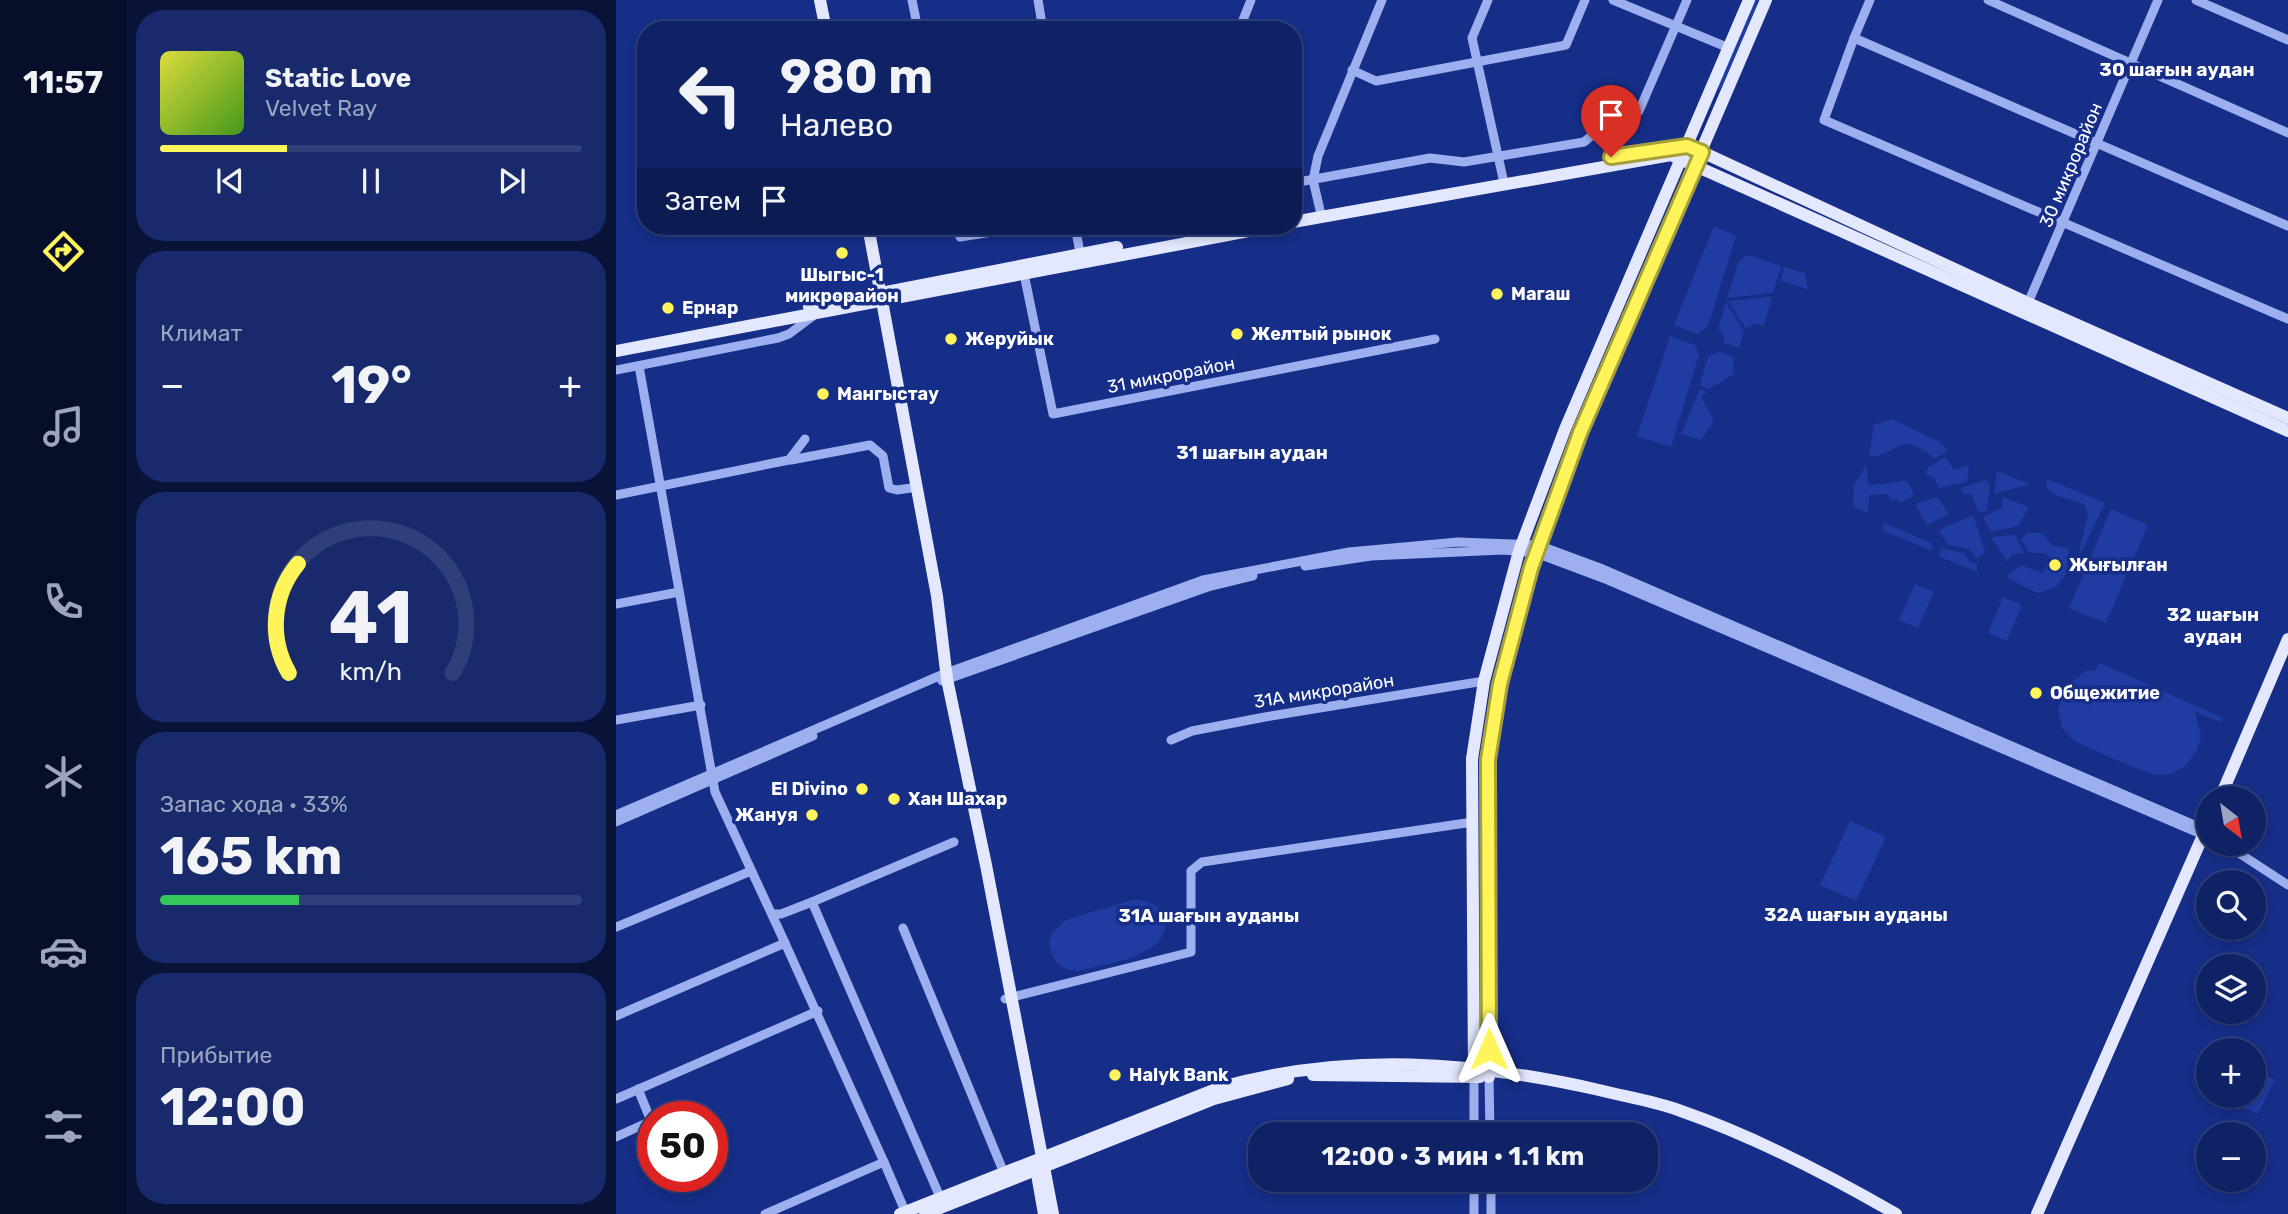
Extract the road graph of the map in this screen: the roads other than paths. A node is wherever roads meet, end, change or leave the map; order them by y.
1 (820, 0) edge
2 (827, 0) edge
3 (912, 0) edge
4 (1038, 0) edge
5 (1251, 0) edge
6 (1381, 0) edge
7 (1488, 0) edge
8 (1586, 0) edge
9 (1613, 0) edge
10 (1687, 0) edge
11 (1749, 0) edge
12 (1766, 0) edge
13 (1870, 0) edge
14 (1988, 0) edge
15 (2158, 0) edge
16 (2196, 0) edge
17 (824, 21) edge
18 (830, 21) edge
19 (916, 21) edge
20 (1042, 21) edge
21 (1243, 21) edge
22 (1675, 27) junction
23 (1854, 38) junction
24 (2288, 40) edge
25 (1729, 48) junction
26 (1477, 62) junction
27 (2131, 64) junction
28 (1352, 70) junction
29 (1710, 92) junction
30 (1724, 98) junction
31 (2288, 133) edge
32 (2096, 144) junction
33 (1684, 152) junction
34 (1702, 152) junction
35 (1497, 156) junction
36 (1696, 164) junction
37 (1503, 179) junction
38 (1313, 180) junction
39 (1302, 182) edge
40 (1320, 210) junction
41 (1302, 213) edge
42 (1302, 220) edge
43 (2064, 222) junction
44 (2288, 226) edge
45 (864, 235) edge
46 (869, 235) edge
47 (1077, 235) edge
48 (1202, 235) edge
49 (1081, 259) junction
50 (1023, 270) junction
51 (879, 296) junction
52 (2028, 303) junction
53 (819, 309) junction
54 (2288, 318) edge
55 (1435, 339) dead end
56 (616, 344) edge
57 (616, 351) edge
58 (639, 366) junction
59 (616, 370) edge
60 (2288, 418) edge
61 (2288, 431) edge
62 (805, 439) dead end
63 (789, 460) junction
64 (660, 486) junction
65 (911, 488) junction
66 (616, 495) edge
67 (1521, 547) junction
68 (1537, 549) junction
69 (679, 592) junction
70 (616, 604) edge
71 (2288, 639) edge
72 (2287, 659) edge
73 (944, 677) junction
74 (1484, 681) junction
75 (1500, 684) junction
76 (701, 705) junction
77 (616, 720) edge
78 (1171, 740) dead end
79 (713, 776) junction
80 (2225, 786) edge
81 (2230, 786) edge
82 (616, 815) edge
83 (616, 822) edge
84 (1473, 822) junction
85 (2196, 828) edge
86 (954, 842) dead end
87 (2197, 856) edge
88 (2197, 856) edge
89 (2243, 856) edge
90 (751, 871) junction
91 (2288, 885) edge
92 (812, 902) junction
93 (773, 914) junction
94 (616, 928) edge
95 (904, 928) dead end
96 (785, 943) junction
97 (1008, 998) junction
98 (818, 1011) junction
99 (616, 1016) edge
100 (1474, 1072) junction
101 (1489, 1073) junction
102 (638, 1089) junction
103 (616, 1099) edge
104 (1474, 1122) edge
105 (1490, 1122) edge
106 (616, 1137) edge
107 (884, 1162) junction
108 (1039, 1164) junction
109 (1004, 1173) junction
110 (1474, 1192) edge
111 (1491, 1192) edge
112 (940, 1197) junction
113 (903, 1212) edge
114 (765, 1214) edge
115 (925, 1214) edge
116 (1044, 1214) edge
117 (1053, 1214) edge
118 (1474, 1214) edge
119 (1491, 1214) edge
120 (1881, 1214) edge
121 (1896, 1214) edge
122 (2036, 1214) edge
123 (2042, 1214) edge

1 - 17 main road
2 - 18 main road
3 - 19 street
4 - 20 street
5 - 21 street
6 - 28 street
7 - 26 street
8 - 26 street
9 - 22 street
10 - 22 street
11 - 25 main road
12 - 30 main road
13 - 23 street
14 - 27 street
15 - 27 street, 30 микрорайон
16 - 24 street
22 - 25 street
22 - 35 street
23 - 32 street
23 - 43 street
25 - 29 main road
26 - 28 street
26 - 35 street
27 - 31 street
27 - 32 street, 30 микрорайон
28 - 38 street
29 - 30 main road
29 - 33 main road
30 - 34 main road
32 - 43 street, 30 микрорайон
32 - 44 street
33 - 34 main road
33 - 36 main road
33 - 37 main road
33 - 67 main road
34 - 36 main road
34 - 52 main road
35 - 37 street
35 - 38 street
36 - 61 main road
36 - 68 main road
37 - 40 main road
37 - 42 main road
38 - 39 street
38 - 40 street
40 - 41 main road
43 - 52 street, 30 микрорайон
43 - 54 street
45 - 51 main road
46 - 51 main road
47 - 49 street
48 - 49 main road
49 - 50 main road
50 - 51 main road
50 - 55 street, 31 микрорайон
51 - 53 main road
51 - 65 main road
51 - 73 main road
52 - 60 main road
53 - 56 main road
53 - 57 main road
53 - 58 street
58 - 59 street
58 - 64 street
62 - 63 street
63 - 64 street
63 - 65 street
64 - 66 street
64 - 69 street
65 - 73 main road
67 - 68 street
67 - 73 street
67 - 74 main road
68 - 75 main road
68 - 85 street
69 - 70 street
69 - 76 street
71 - 80 main road
72 - 81 main road
73 - 79 street
73 - 97 main road
74 - 75 main road
74 - 78 street, 31А микрорайон
74 - 84 main road
75 - 101 main road
76 - 77 street
76 - 79 street
79 - 82 street
79 - 83 street
79 - 90 street
84 - 97 street
84 - 100 main road
86 - 92 street
87 - 122 main road
88 - 123 main road
89 - 91 street
90 - 93 street
90 - 94 street
92 - 93 street
92 - 112 street
93 - 96 street
95 - 109 street
96 - 98 street
96 - 99 street
97 - 108 main road
98 - 102 street
98 - 107 street
100 - 101 main road
100 - 104 street
100 - 108 main road
101 - 105 street
101 - 120 main road
101 - 121 main road
102 - 103 street
102 - 106 street
107 - 113 street
107 - 114 street
108 - 109 main road
108 - 115 main road
108 - 116 main road
108 - 117 main road
109 - 112 main road
110 - 118 street
111 - 119 street
112 - 113 main road

